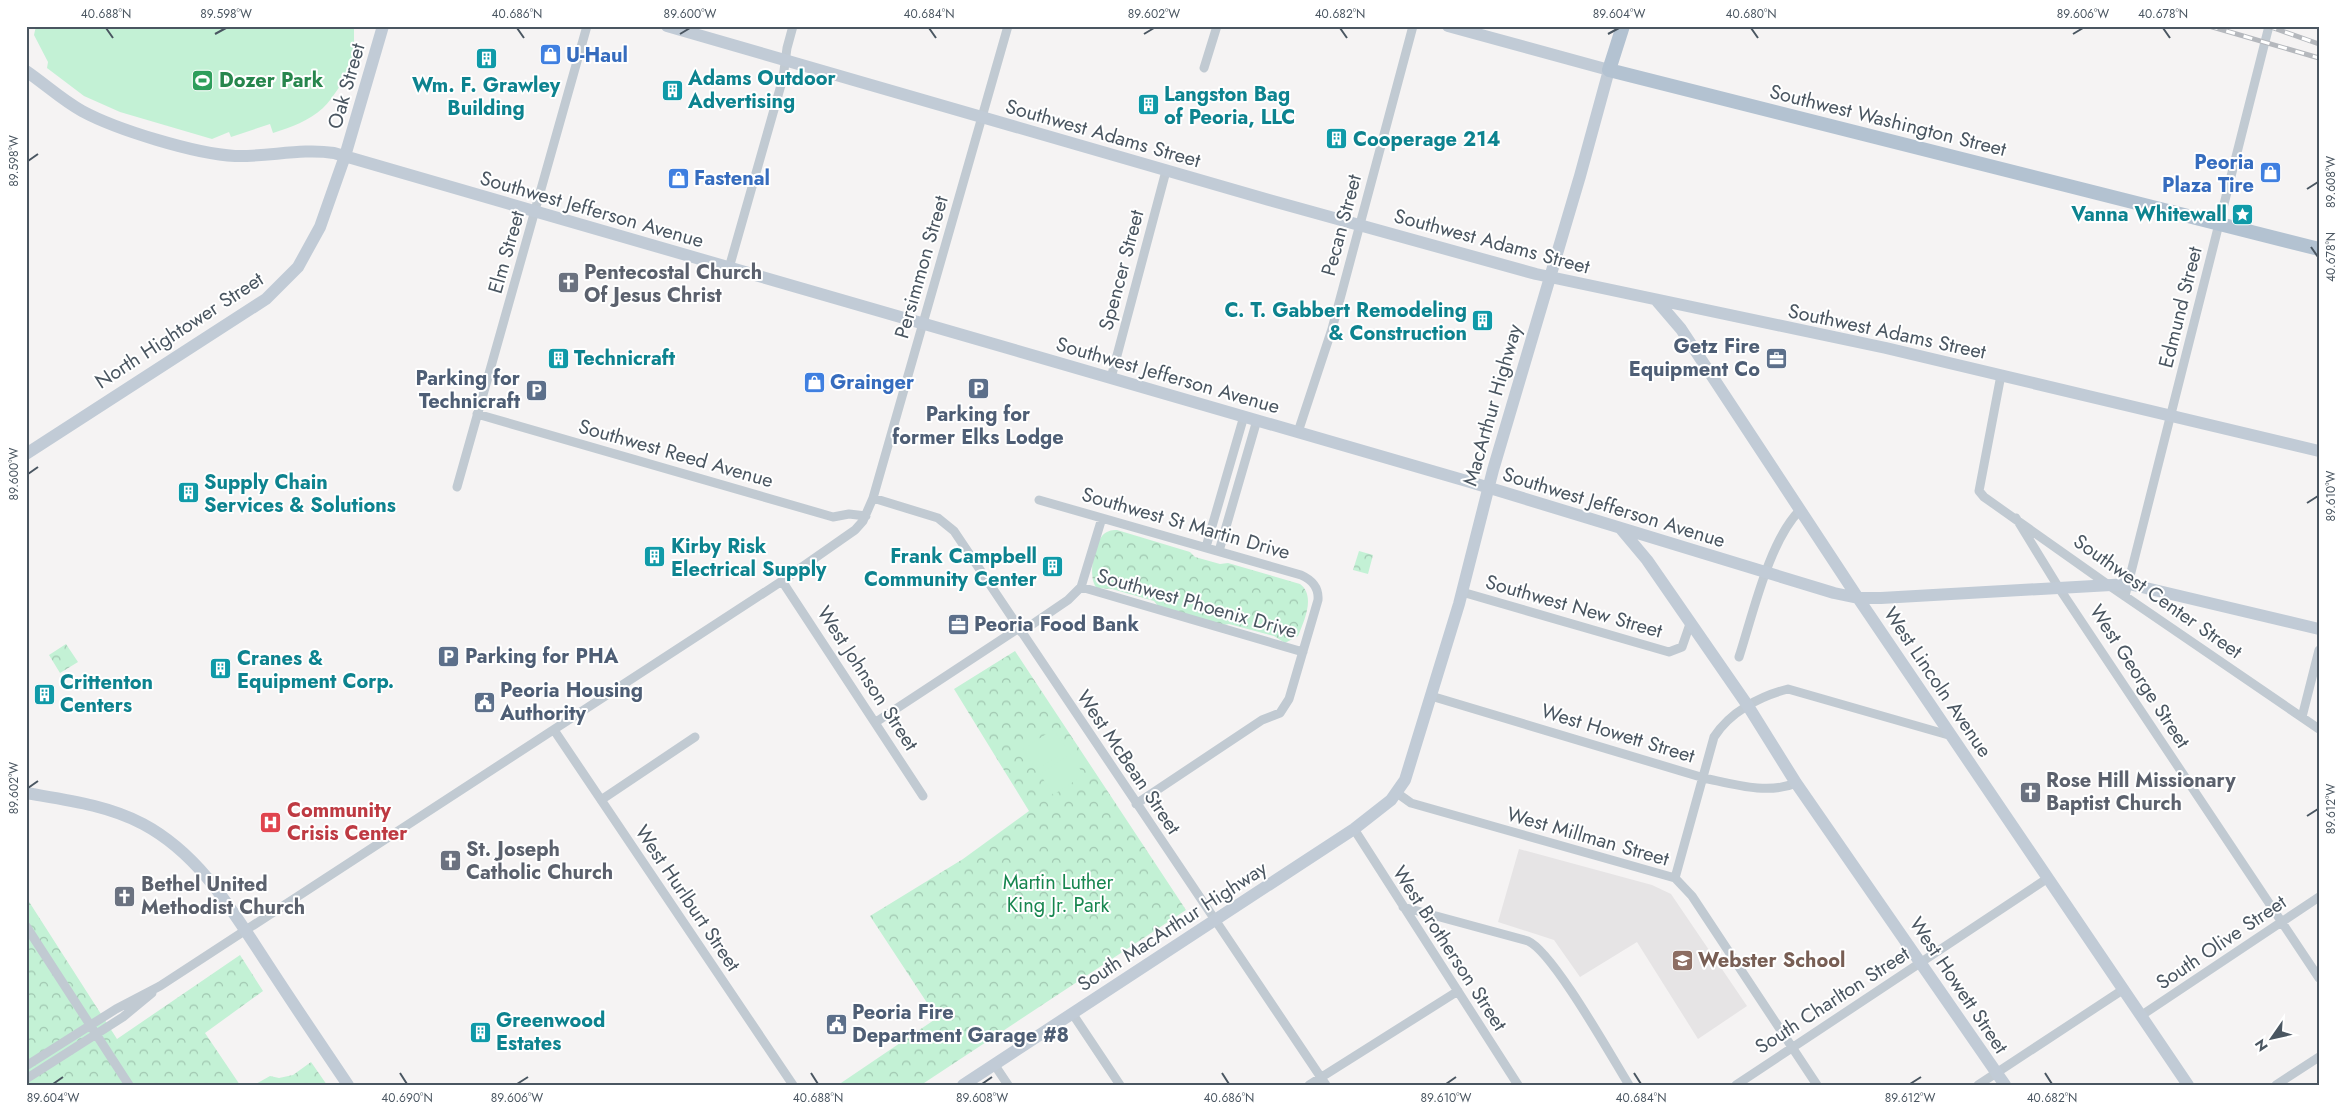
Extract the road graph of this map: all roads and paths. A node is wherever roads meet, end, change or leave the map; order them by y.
1 (383, 26) edge
2 (587, 26) edge
3 (667, 26) edge
4 (793, 26) edge
5 (1008, 26) edge
6 (1217, 26) edge
7 (1413, 26) edge
8 (1448, 26) edge
9 (1623, 26) edge
10 (2269, 26) edge
11 (786, 61) junction
12 (1204, 68) dead end
13 (1609, 70) junction
14 (26, 71) edge
15 (981, 118) junction
16 (345, 156) junction
17 (1166, 171) junction
18 (536, 212) junction
19 (2218, 224) junction
20 (1358, 226) junction
21 (2319, 249) edge
22 (729, 268) junction
23 (1549, 278) junction
24 (1657, 301) junction
25 (922, 322) junction
26 (2001, 375) junction
27 (1110, 378) junction
28 (478, 414) junction
29 (2171, 414) junction
30 (1250, 418) junction
31 (1298, 432) junction
32 (2319, 451) edge
33 (26, 454) edge
34 (457, 487) dead end
35 (1488, 488) junction
36 (873, 498) junction
37 (1039, 500) dead end
38 (1800, 510) junction
39 (866, 516) junction
40 (1102, 518) junction
41 (2016, 518) junction
42 (1621, 529) junction
43 (1206, 547) junction
44 (1218, 551) junction
45 (1766, 574) junction
46 (782, 581) junction
47 (2106, 584) junction
48 (1080, 587) junction
49 (2060, 588) junction
50 (2127, 590) junction
51 (1462, 592) junction
52 (1858, 598) junction
53 (1690, 624) junction
54 (2319, 629) edge
55 (1020, 630) junction
56 (2319, 650) edge
57 (1303, 652) junction
58 (1739, 657) dead end
59 (1431, 696) junction
60 (1748, 706) junction
61 (2302, 717) junction
62 (876, 722) junction
63 (2319, 729) edge
64 (554, 730) junction
65 (1953, 736) junction
66 (695, 737) dead end
67 (1704, 778) junction
68 (1796, 783) junction
69 (26, 793) edge
70 (1397, 793) junction
71 (923, 796) dead end
72 (601, 800) junction
73 (1136, 804) junction
74 (1354, 829) junction
75 (1675, 878) junction
76 (2048, 878) junction
77 (2319, 897) edge
78 (1403, 907) junction
79 (1214, 920) junction
80 (2282, 922) junction
81 (26, 926) edge
82 (246, 931) junction
83 (1922, 962) junction
84 (2319, 978) edge
85 (160, 986) junction
86 (2124, 989) junction
87 (1458, 991) junction
88 (1072, 1013) junction
89 (2142, 1015) junction
90 (91, 1025) junction
91 (96, 1033) junction
92 (1792, 1048) junction
93 (2319, 1057) edge
94 (994, 1064) junction
95 (26, 1066) edge
96 (1996, 1073) junction
97 (26, 1079) edge
98 (1323, 1081) edge
99 (129, 1085) edge
100 (348, 1085) edge
101 (793, 1085) edge
102 (963, 1085) edge
103 (1008, 1085) edge
104 (1120, 1085) edge
105 (1309, 1085) edge
106 (1518, 1085) edge
107 (1629, 1085) edge
108 (1736, 1085) edge
109 (1817, 1085) edge
110 (1978, 1085) edge
111 (2005, 1085) edge
112 (2188, 1085) edge
113 (2276, 1085) edge

1 - 16 main road, Oak Street
2 - 18 street, Elm Street
3 - 11 main road, Southwest Adams Street
4 - 11 street
5 - 15 street, Persimmon Street
6 - 12 street
7 - 20 street, Pecan Street
8 - 13 main road, Southwest Washington Street
9 - 13 main road, MacArthur Highway
10 - 19 street, Edmund Street
11 - 15 main road, Southwest Adams Street
11 - 22 street
13 - 19 main road, Southwest Washington Street
13 - 23 main road, MacArthur Highway
14 - 16 main road, Southwest Jefferson Avenue
15 - 17 main road, Southwest Adams Street
15 - 25 street, Persimmon Street
16 - 18 main road, Southwest Jefferson Avenue
16 - 33 main road, North Hightower Street
17 - 20 main road, Southwest Adams Street
17 - 27 street, Spencer Street
18 - 22 main road, Southwest Jefferson Avenue
18 - 28 street, Elm Street
19 - 21 main road, Southwest Washington Street
19 - 29 street, Edmund Street
20 - 23 main road, Southwest Adams Street
20 - 31 street, Pecan Street
22 - 25 main road, Southwest Jefferson Avenue
23 - 24 main road, Southwest Adams Street
23 - 35 main road, MacArthur Highway
24 - 26 main road, Southwest Adams Street
24 - 38 main road, West Lincoln Avenue
25 - 27 main road, Southwest Jefferson Avenue
25 - 36 street, Persimmon Street
26 - 29 main road, Southwest Adams Street
26 - 41 street, Southwest Center Street
27 - 30 main road, Southwest Jefferson Avenue
28 - 34 street, Elm Street
28 - 39 street, Southwest Reed Avenue
29 - 32 main road, Southwest Adams Street
29 - 50 street, Edmund Street
30 - 31 main road, Southwest Jefferson Avenue
30 - 43 street
30 - 44 street
31 - 35 main road, Southwest Jefferson Avenue
35 - 42 main road, Southwest Jefferson Avenue
35 - 51 main road, MacArthur Highway
36 - 39 street, Persimmon Street
36 - 55 street, West McBean Street
37 - 40 street, Southwest St Martin Drive
38 - 45 street
38 - 52 main road, West Lincoln Avenue
39 - 46 street
40 - 43 street, Southwest St Martin Drive
40 - 48 street
41 - 47 street, Southwest Center Street
41 - 49 street, West George Street
42 - 45 main road, Southwest Jefferson Avenue
42 - 53 main road, West Howett Street
43 - 44 street, Southwest St Martin Drive
44 - 57 street, Southwest St Martin Drive
45 - 52 main road, Southwest Jefferson Avenue
45 - 58 street
46 - 62 street, West Johnson Street
46 - 64 street
47 - 49 main road, Southwest Jefferson Avenue
47 - 50 main road, Southwest Jefferson Avenue
48 - 55 street
48 - 57 street, Southwest Phoenix Drive
49 - 52 main road, Southwest Jefferson Avenue
49 - 80 street, West George Street
50 - 54 main road, Southwest Jefferson Avenue
50 - 61 street, Southwest Center Street
51 - 53 street, Southwest New Street
51 - 59 main road, MacArthur Highway
52 - 65 main road, West Lincoln Avenue
53 - 60 main road, West Howett Street
55 - 62 street
55 - 73 street, West McBean Street
56 - 61 street
57 - 73 street
59 - 67 street, West Howett Street
59 - 70 main road, MacArthur Highway
60 - 65 street
60 - 67 street
60 - 68 main road, West Howett Street
61 - 63 street, Southwest Center Street
62 - 71 street, West Johnson Street
64 - 72 street, West Hurlburt Street
64 - 82 street
65 - 76 main road, West Lincoln Avenue
66 - 72 street
67 - 68 street, West Howett Street
67 - 75 street
68 - 83 main road, West Howett Street
69 - 82 main road
70 - 74 main road, South MacArthur Highway
70 - 75 street, West Millman Street
72 - 101 street, West Hurlburt Street
73 - 79 street, West McBean Street
74 - 78 street, West Brotherson Street
74 - 79 main road, South MacArthur Highway
75 - 92 street, West Millman Street
76 - 83 street, South Charlton Street
76 - 86 main road, West Lincoln Avenue
77 - 80 street, South Olive Street
78 - 87 street, West Brotherson Street
78 - 107 street
79 - 88 main road, South MacArthur Highway
79 - 98 street, West McBean Street
80 - 84 street, West George Street
80 - 89 street, South Olive Street
81 - 90 street
82 - 85 street
82 - 100 main road
83 - 92 street, South Charlton Street
83 - 96 main road, West Howett Street
85 - 90 street
85 - 91 street
86 - 89 main road, West Lincoln Avenue
86 - 96 street
87 - 98 street
87 - 106 street, West Brotherson Street
88 - 94 main road, South MacArthur Highway
88 - 104 street
89 - 112 main road, West Lincoln Avenue
90 - 91 street
90 - 95 street
91 - 97 street
91 - 99 street
92 - 108 street, South Charlton Street
92 - 109 street, West Millman Street
93 - 113 street
94 - 102 main road, South MacArthur Highway
94 - 103 street
96 - 110 street
96 - 111 main road, West Howett Street
98 - 105 street

